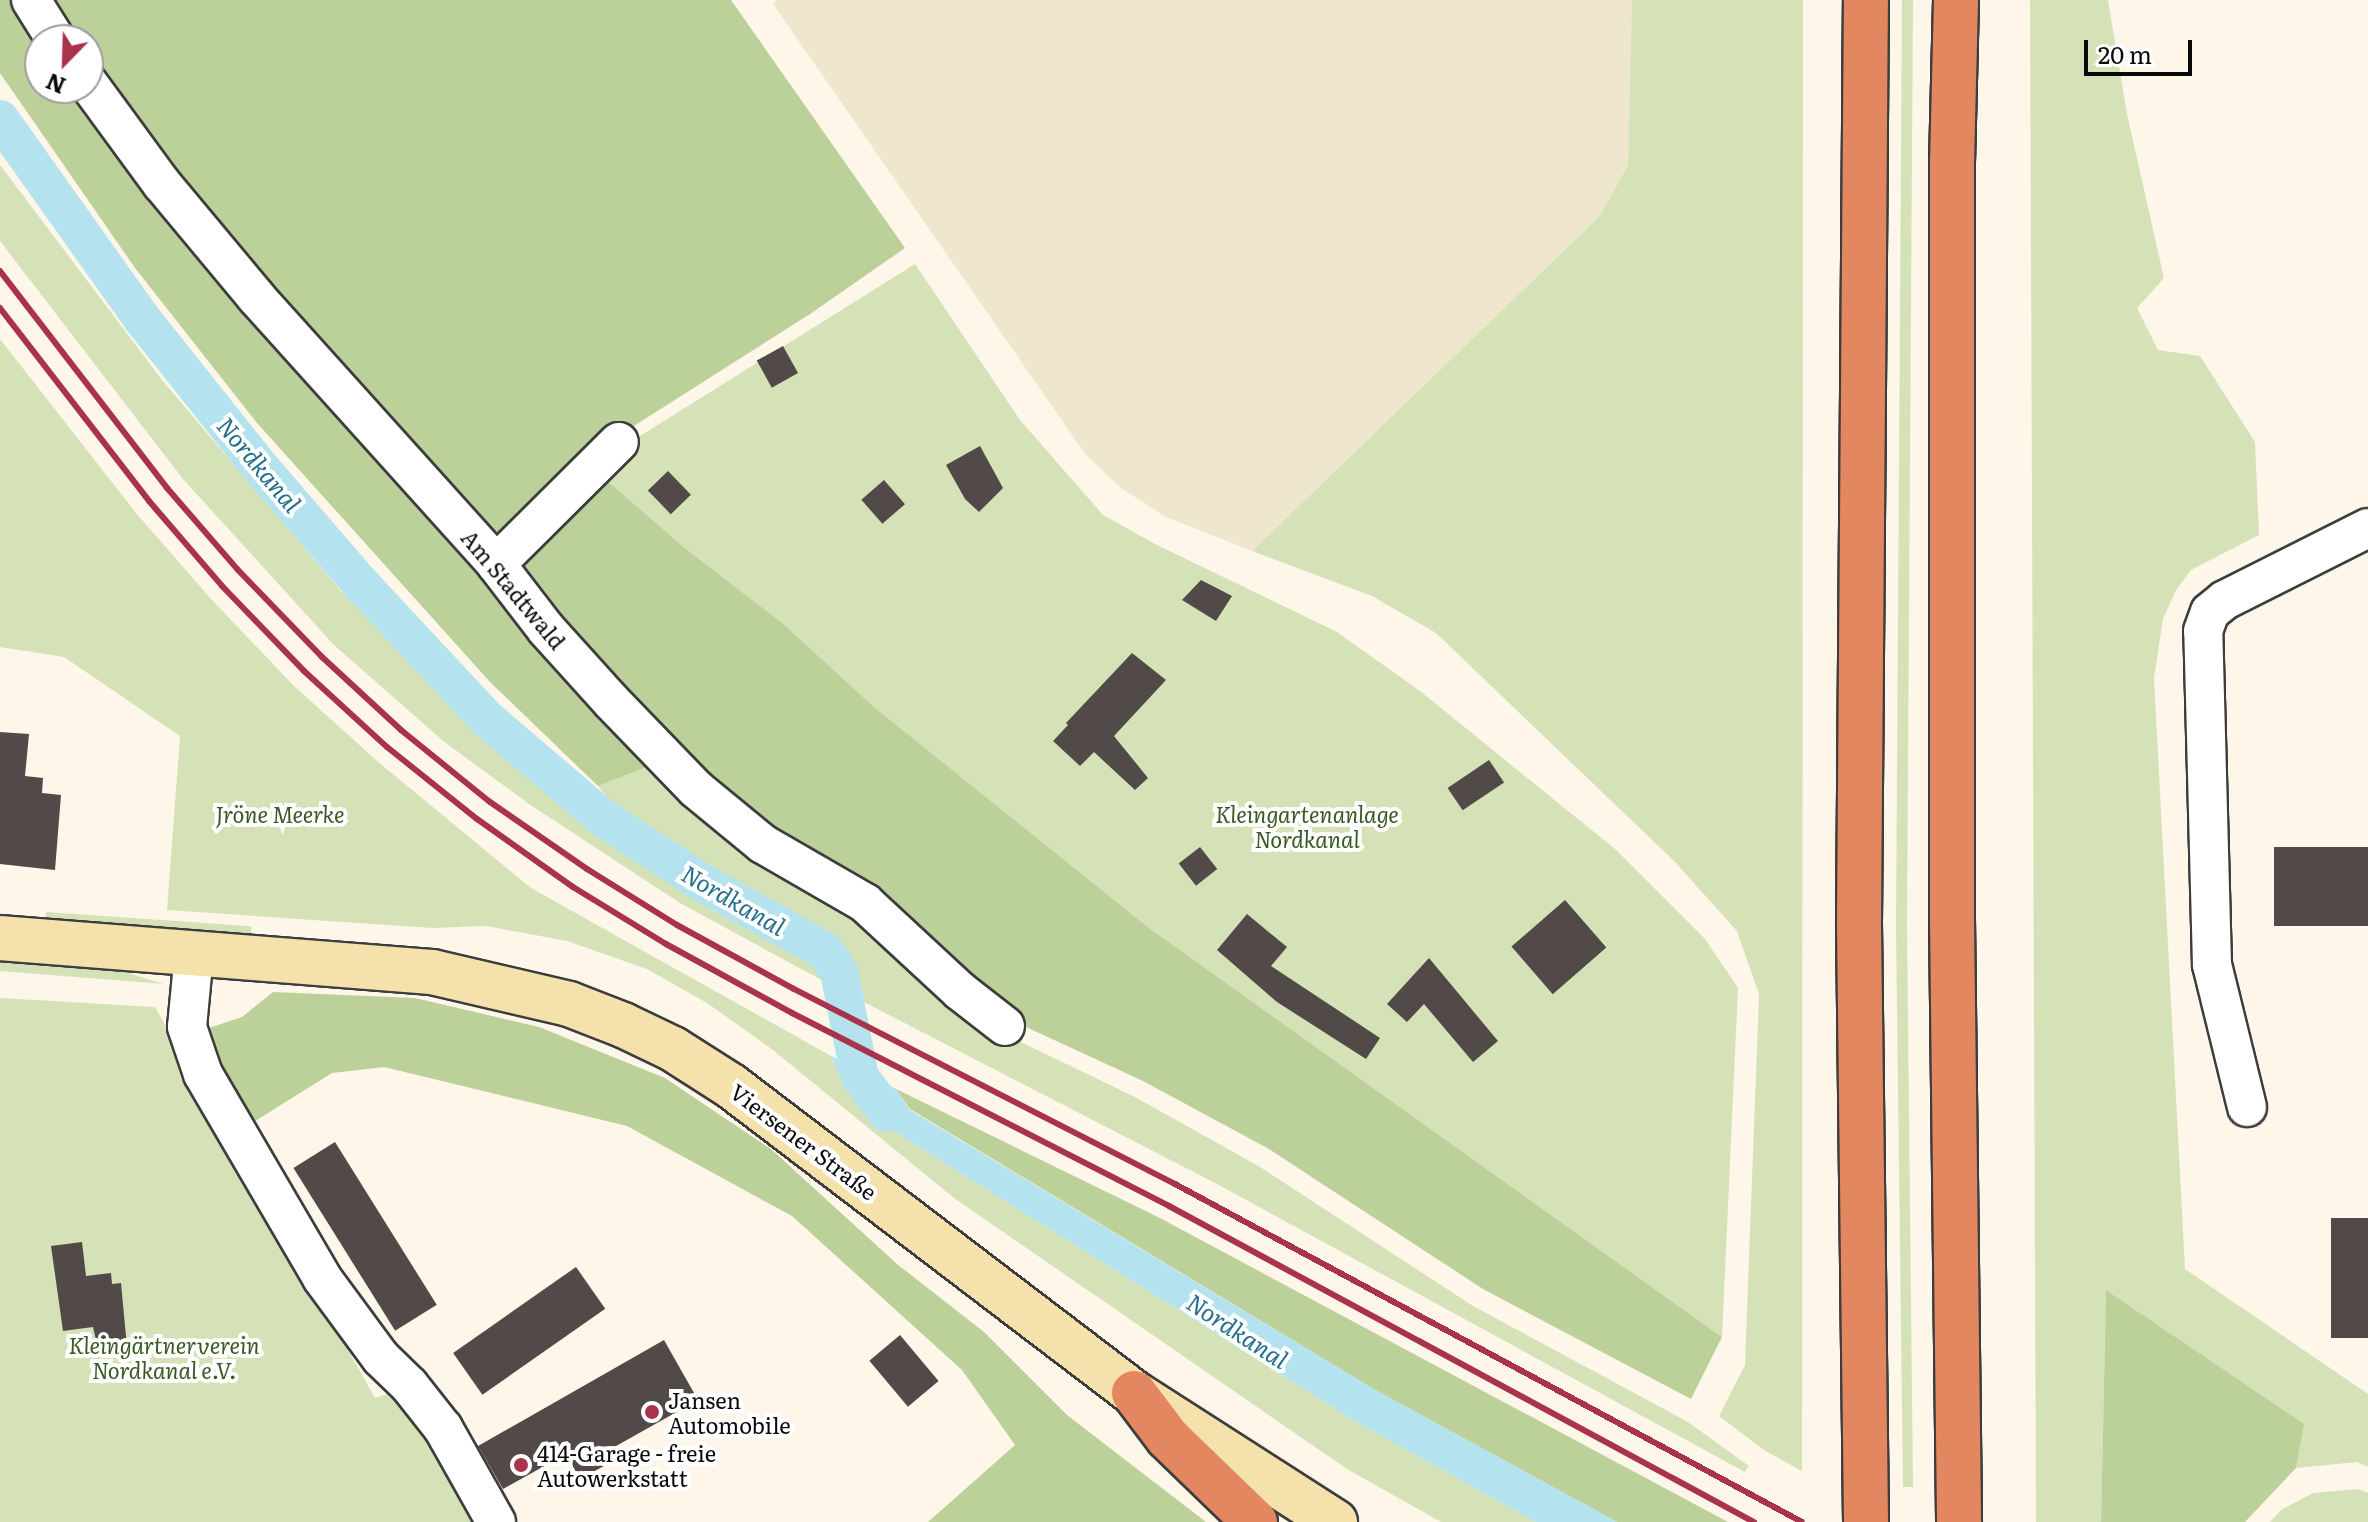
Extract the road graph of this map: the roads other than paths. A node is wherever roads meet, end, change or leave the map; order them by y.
1 (31, 0) edge
2 (1866, 0) edge
3 (1956, 0) edge
4 (46, 24) edge
5 (103, 104) edge
6 (619, 442) dead end
7 (2368, 528) edge
8 (496, 564) junction
9 (0, 938) edge
10 (194, 953) junction
11 (1005, 1026) dead end
12 (2247, 1107) dead end
13 (1134, 1393) junction
14 (496, 1522) edge
15 (1255, 1522) edge
16 (1335, 1522) edge
17 (1866, 1522) edge
18 (1959, 1522) edge

1 - 4 street
2 - 17 highway
3 - 18 highway
5 - 8 street, Am Stadtwald
6 - 8 street
7 - 12 street
8 - 11 street, Am Stadtwald
9 - 10 main road, Viersener Straße
10 - 13 main road, Viersener Straße
10 - 14 street
13 - 15 highway
13 - 16 main road, Viersener Straße

